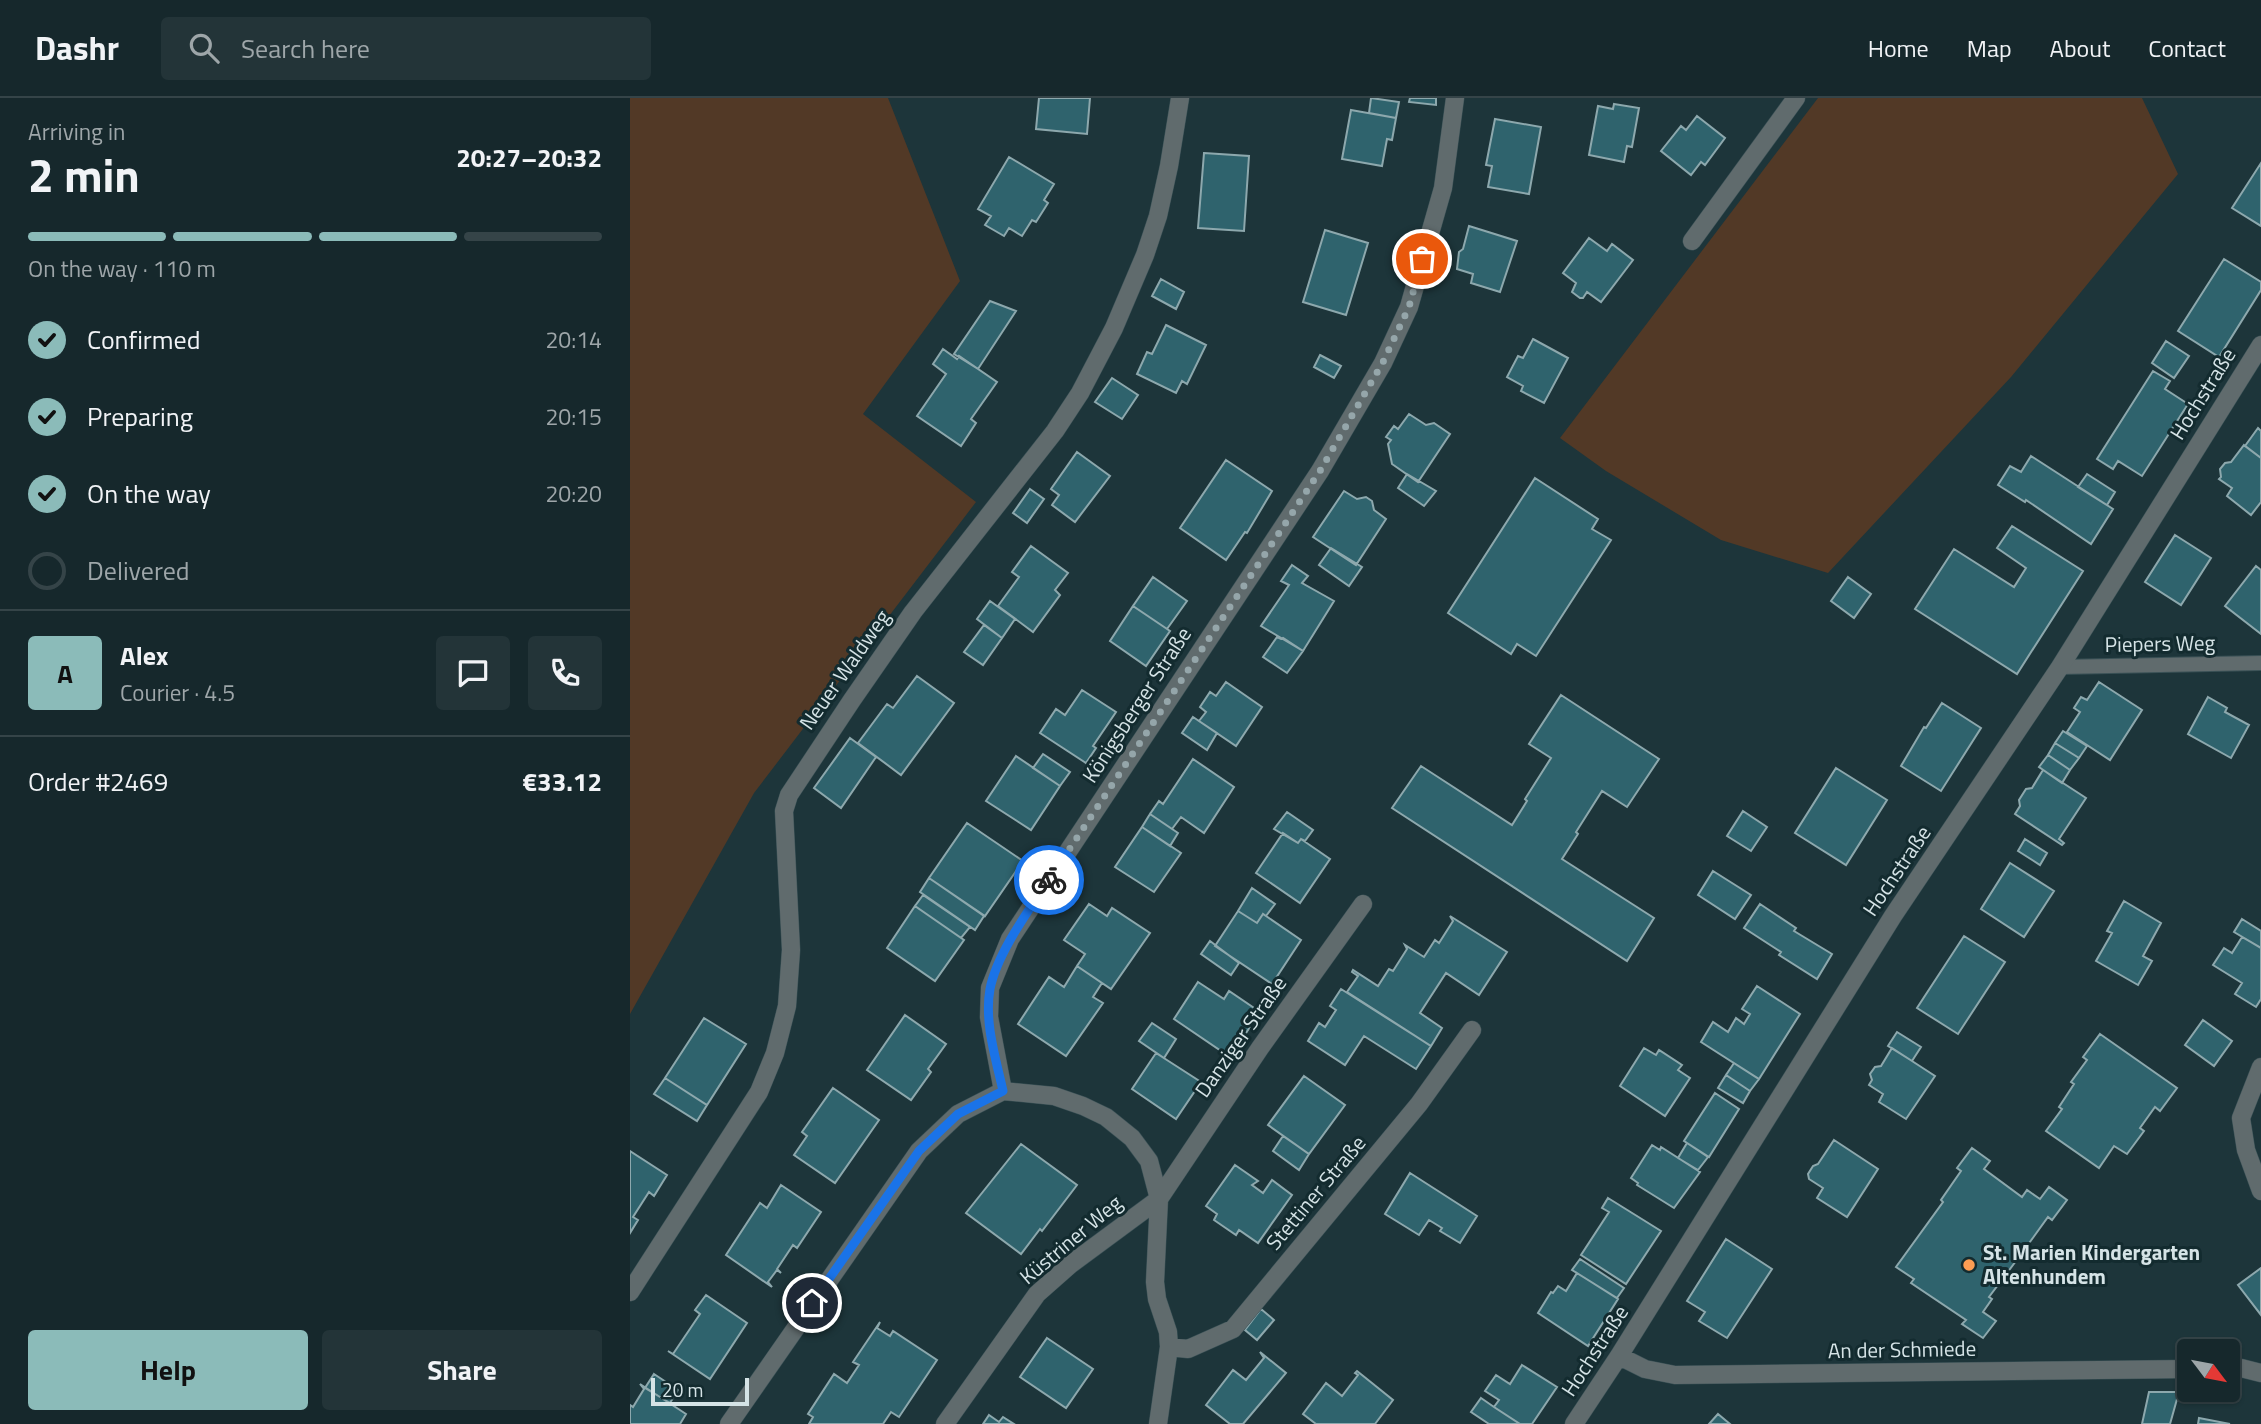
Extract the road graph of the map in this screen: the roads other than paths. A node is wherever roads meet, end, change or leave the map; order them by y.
1 (1180, 98) edge
2 (1455, 98) edge
3 (1796, 98) edge
4 (1692, 241) dead end
5 (2261, 345) edge
6 (2261, 663) edge
7 (2060, 667) junction
8 (1363, 904) dead end
9 (1472, 1030) dead end
10 (2261, 1067) edge
11 (1003, 1091) junction
12 (2261, 1191) edge
13 (1159, 1199) junction
14 (630, 1292) edge
15 (1169, 1347) junction
16 (1619, 1356) junction
17 (2240, 1368) edge
18 (2177, 1369) edge
19 (2261, 1373) edge
20 (729, 1424) edge
21 (945, 1424) edge
22 (1158, 1424) edge
23 (1574, 1424) edge

1 - 14 street, Neuer Waldweg
2 - 11 street, Königsberger Straße
3 - 4 street
5 - 7 street, Hochstraße
6 - 7 lane, Piepers Weg
7 - 16 street, Hochstraße
8 - 13 street, Danziger Straße
9 - 15 street, Stettiner Straße
10 - 12 street
11 - 13 street
11 - 20 street
13 - 15 street
13 - 21 street, Küstriner Weg
15 - 22 street
16 - 18 street, An der Schmiede
16 - 23 street, Hochstraße
17 - 19 street

